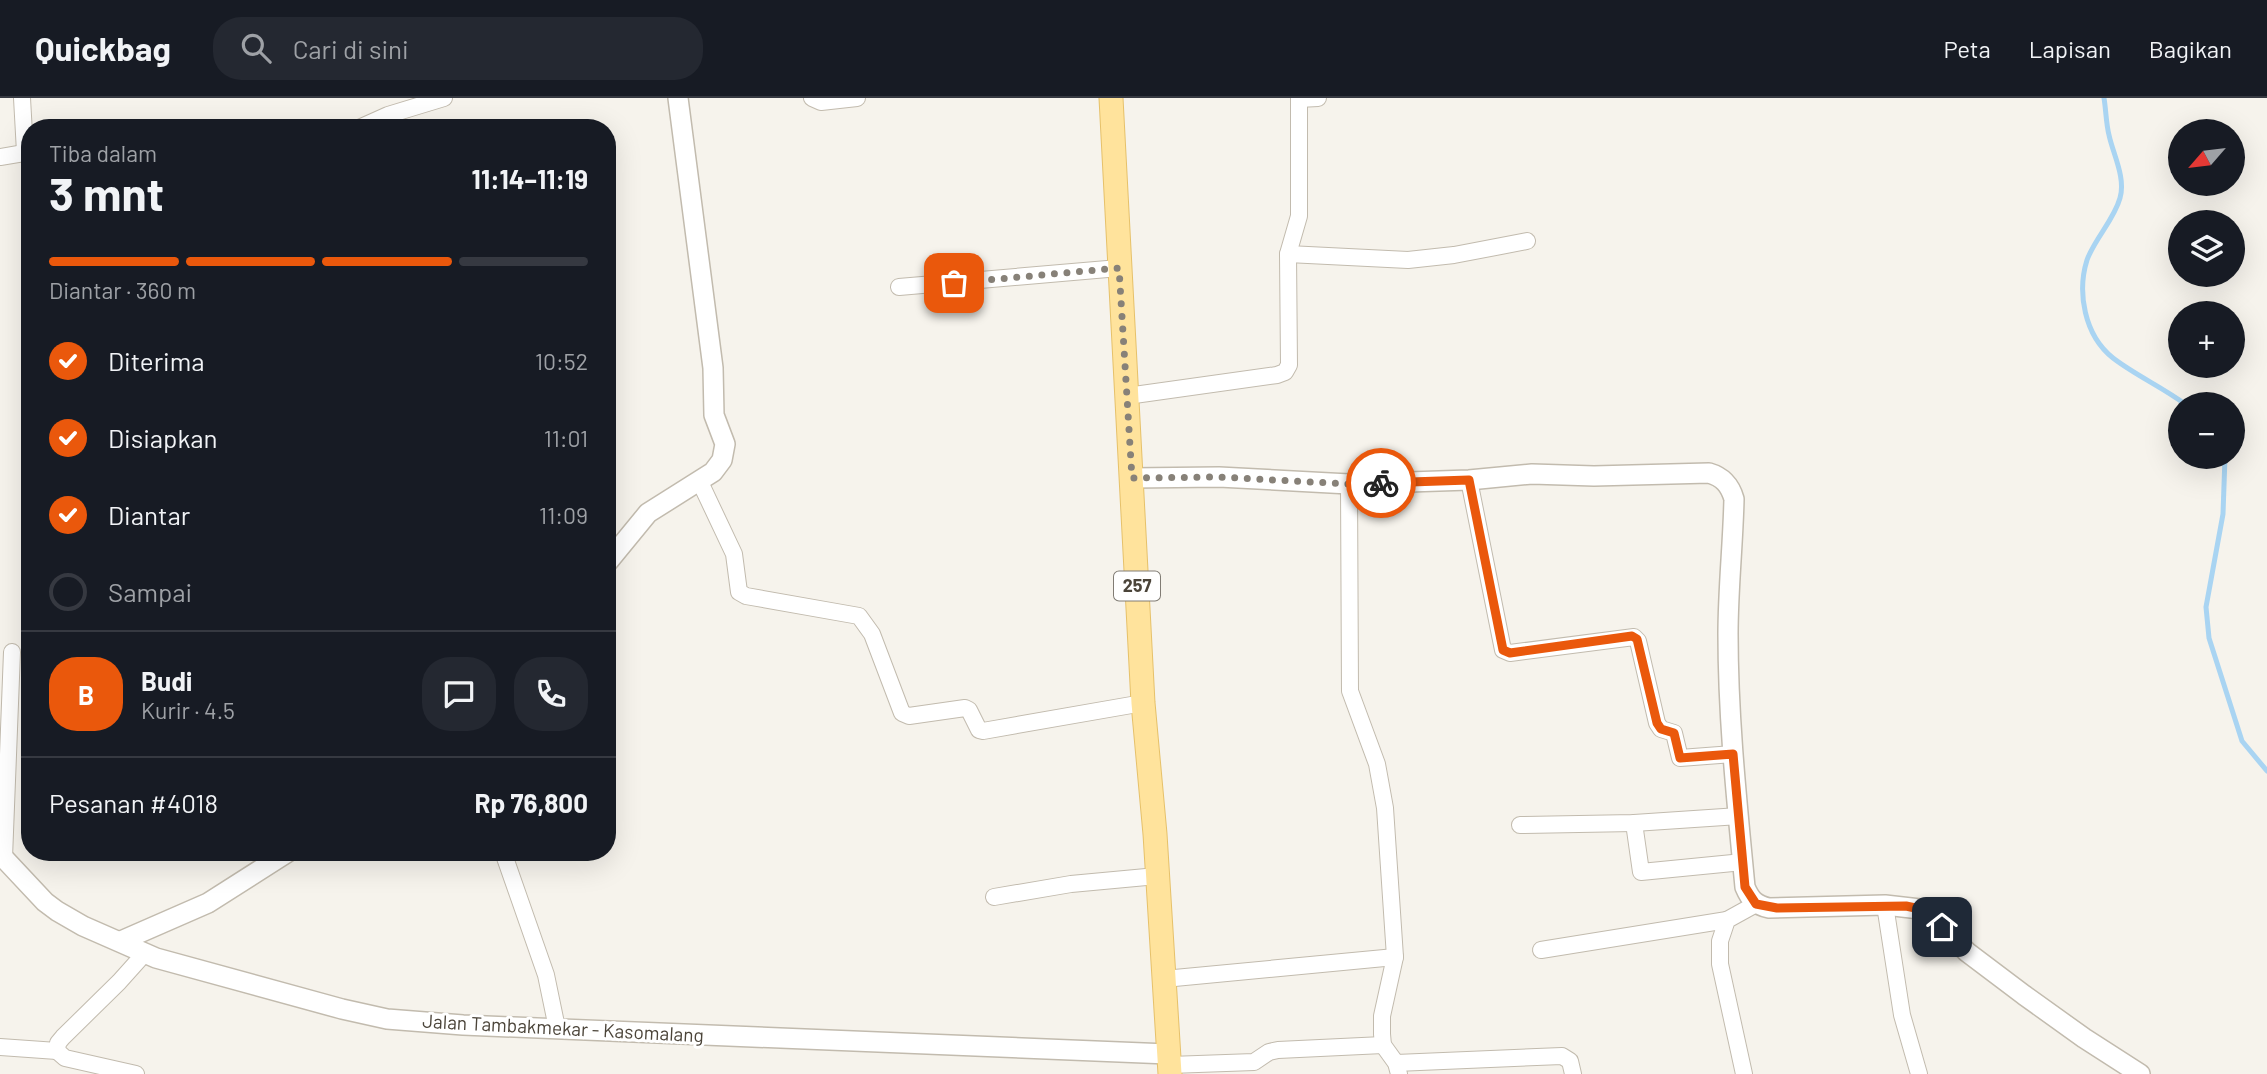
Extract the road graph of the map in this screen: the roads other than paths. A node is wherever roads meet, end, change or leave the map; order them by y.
1 (22, 98) edge
2 (444, 98) edge
3 (678, 98) edge
4 (811, 98) edge
5 (857, 98) edge
6 (1111, 98) edge
7 (1318, 98) edge
8 (1299, 99) edge
9 (24, 119) edge
10 (379, 119) edge
11 (21, 153) edge
12 (0, 157) edge
13 (1527, 241) dead end
14 (1288, 254) junction
15 (1119, 268) junction
16 (899, 288) dead end
17 (1127, 396) junction
18 (1132, 478) junction
19 (1469, 480) junction
20 (700, 482) junction
21 (1349, 484) junction
22 (616, 552) edge
23 (12, 652) dead end
24 (1143, 704) junction
25 (1733, 754) junction
26 (1738, 816) junction
27 (1634, 823) junction
28 (1520, 825) dead end
29 (2, 856) edge
30 (274, 861) edge
31 (506, 861) edge
32 (1743, 862) junction
33 (1157, 876) junction
34 (994, 897) dead end
35 (1756, 904) junction
36 (1885, 905) junction
37 (1727, 919) junction
38 (156, 928) junction
39 (121, 941) junction
40 (1541, 950) dead end
41 (151, 955) junction
42 (1395, 957) junction
43 (1164, 979) junction
44 (557, 1028) junction
45 (1383, 1045) junction
46 (0, 1047) edge
47 (57, 1051) junction
48 (1169, 1064) edge
49 (1397, 1069) edge
50 (2132, 1072) edge
51 (136, 1074) edge
52 (1573, 1074) edge
53 (1744, 1074) edge
54 (1919, 1074) edge

1 - 9 street
2 - 10 street
3 - 20 street
4 - 5 street
6 - 15 main road, 257
7 - 8 street
8 - 14 street
11 - 12 street
13 - 14 street
14 - 17 street
15 - 16 street
15 - 17 main road, 257
17 - 18 main road, 257
18 - 21 street
18 - 24 main road, 257
19 - 21 street
19 - 25 street
19 - 25 street
20 - 22 street
20 - 24 street
21 - 42 street
23 - 29 street
24 - 33 main road, 257
25 - 26 street
26 - 27 street
26 - 32 street
27 - 28 street
27 - 32 street
29 - 39 street, Jalan Tambakmekar - Kasomalang
30 - 38 street
31 - 44 street
32 - 35 street
33 - 34 street
33 - 43 main road, 257
35 - 36 street
35 - 37 street
36 - 50 street
36 - 54 street
37 - 40 street
37 - 53 street
38 - 39 street
38 - 41 street
39 - 41 street, Jalan Tambakmekar - Kasomalang
41 - 44 street, Jalan Tambakmekar - Kasomalang
41 - 47 street
42 - 43 street
42 - 45 street
43 - 48 main road, 257
44 - 48 street, Jalan Tambakmekar - Kasomalang
45 - 48 street
45 - 49 street
46 - 47 street
47 - 51 street
49 - 52 street

